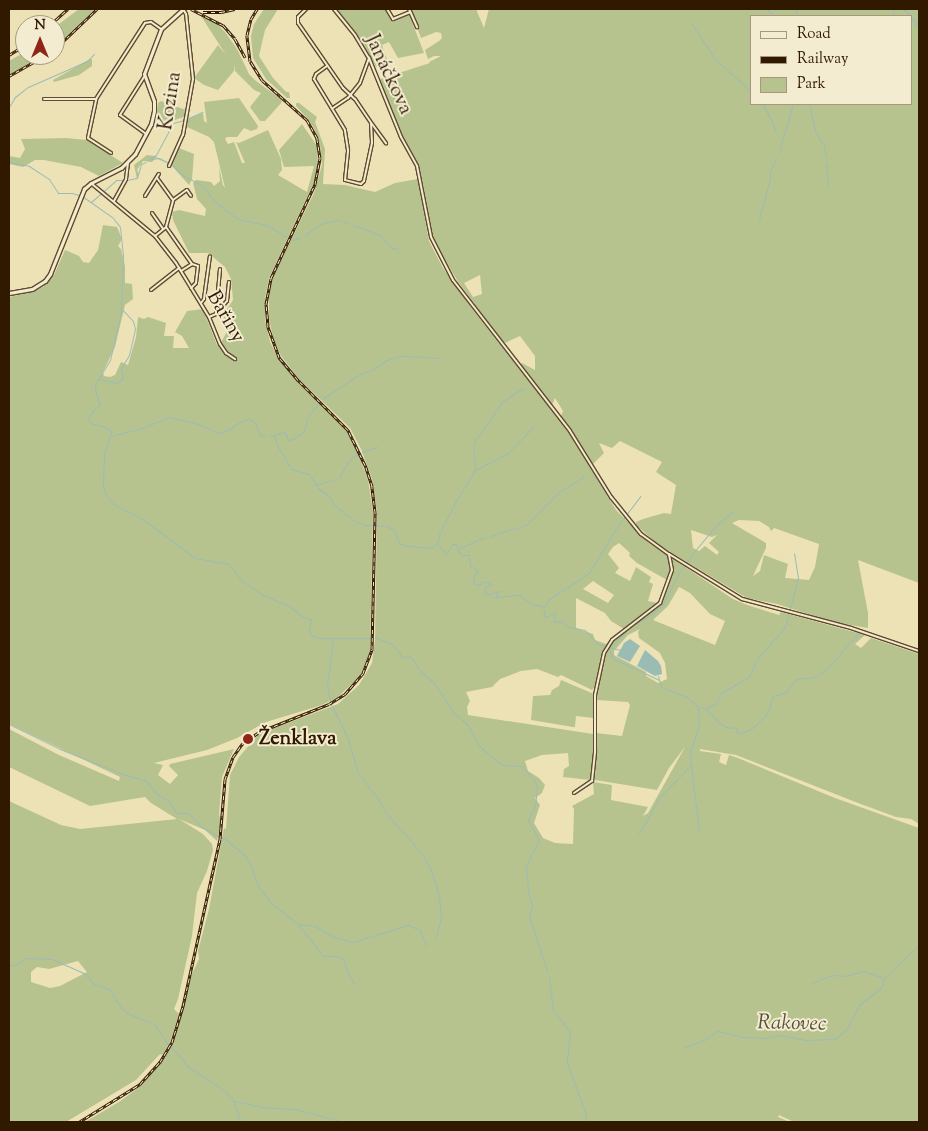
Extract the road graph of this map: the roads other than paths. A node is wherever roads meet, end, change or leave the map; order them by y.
1 (183, 9) edge
2 (306, 9) edge
3 (334, 9) edge
4 (387, 9) edge
5 (410, 10) edge
6 (417, 27) dead end
7 (161, 29) junction
8 (369, 58) junction
9 (327, 66) junction
10 (144, 77) junction
11 (350, 95) junction
12 (44, 99) dead end
13 (96, 100) junction
14 (333, 108) junction
15 (371, 123) junction
16 (379, 133) junction
17 (146, 134) junction
18 (373, 136) junction
19 (386, 143) dead end
20 (111, 153) dead end
21 (128, 163) junction
22 (169, 166) dead end
23 (159, 174) dead end
24 (157, 178) junction
25 (91, 183) junction
26 (145, 196) dead end
27 (191, 196) dead end
28 (173, 200) junction
29 (114, 201) junction
30 (152, 213) dead end
31 (164, 228) junction
32 (155, 236) junction
33 (210, 256) dead end
34 (192, 264) junction
35 (179, 268) junction
36 (220, 269) dead end
37 (181, 271) junction
38 (229, 282) dead end
39 (191, 288) junction
40 (151, 290) dead end
41 (9, 293) edge
42 (200, 303) junction
43 (216, 314) junction
44 (209, 317) junction
45 (235, 359) dead end
46 (669, 554) junction
47 (919, 650) edge
48 (574, 793) dead end

1 - 7 main road, Kozina
1 - 22 street, Kozina
2 - 9 street
3 - 8 street, Janáčkova
4 - 5 street
5 - 6 street
7 - 10 main road, Kozina
7 - 13 street
8 - 11 street
8 - 46 street, Janáčkova
9 - 11 street
9 - 14 street
10 - 17 main road, Kozina
10 - 17 street, Kozina
11 - 14 street
11 - 15 street
12 - 13 street
13 - 20 street
14 - 18 street
15 - 16 street
15 - 18 street
16 - 18 street
16 - 19 street
17 - 21 main road, Kozina
21 - 25 main road, Kozina
21 - 29 street
23 - 24 street
24 - 26 street
24 - 28 street
25 - 29 street, Bařiny
25 - 41 main road, Kozina
27 - 28 street
28 - 31 street
29 - 32 street, Bařiny
30 - 31 street, Bařiny
31 - 32 street
31 - 34 street, Bařiny
32 - 35 street, Bařiny
33 - 42 street
34 - 37 street
34 - 39 street, Bařiny
35 - 37 street, Bařiny
35 - 40 street
36 - 43 street
37 - 39 street, Bařiny
38 - 43 street
39 - 42 street, Bařiny
42 - 44 street, Bařiny
43 - 44 street
44 - 45 street, Bařiny
46 - 47 street, Janáčkova
46 - 48 street

